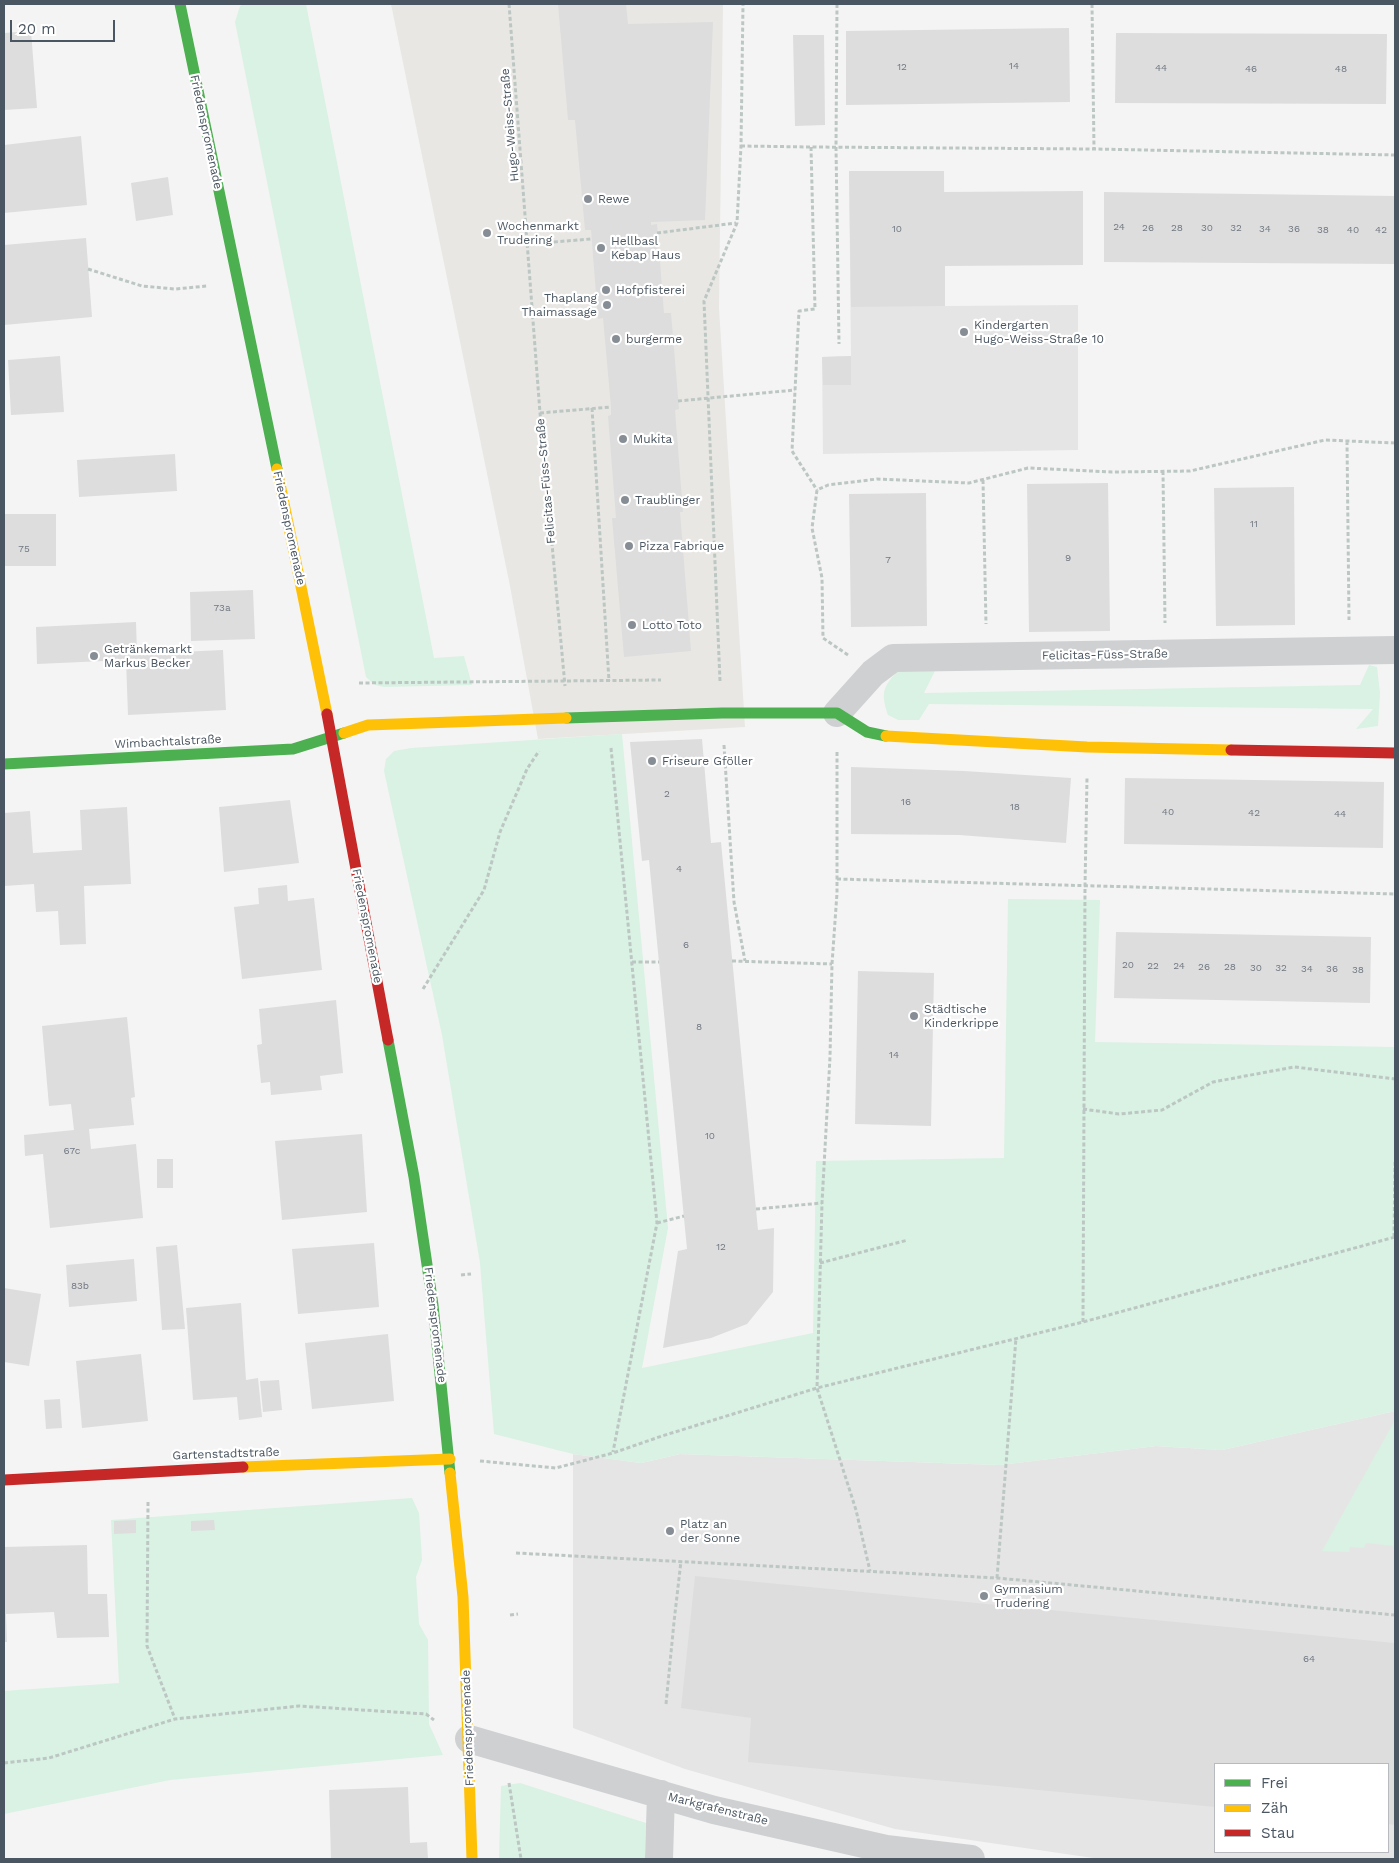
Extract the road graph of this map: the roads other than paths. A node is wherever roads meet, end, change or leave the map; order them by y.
1 (180, 4) edge
2 (1395, 650) edge
3 (837, 713) junction
4 (332, 737) junction
5 (1395, 753) edge
6 (4, 764) edge
7 (450, 1458) junction
8 (4, 1480) edge
9 (469, 1739) junction
10 (662, 1794) junction
11 (472, 1859) edge
12 (659, 1859) edge
13 (971, 1859) edge

1 - 4 street, Friedenspromenade
2 - 3 street, Felicitas-Füss-Straße
3 - 4 street
3 - 5 street
4 - 6 street, Wimbachtalstraße
4 - 7 street, Friedenspromenade
7 - 8 street, Gartenstadtstraße
7 - 9 street, Friedenspromenade
9 - 10 street, Markgrafenstraße
9 - 11 street, Friedenspromenade
10 - 12 street
10 - 13 street, Markgrafenstraße

